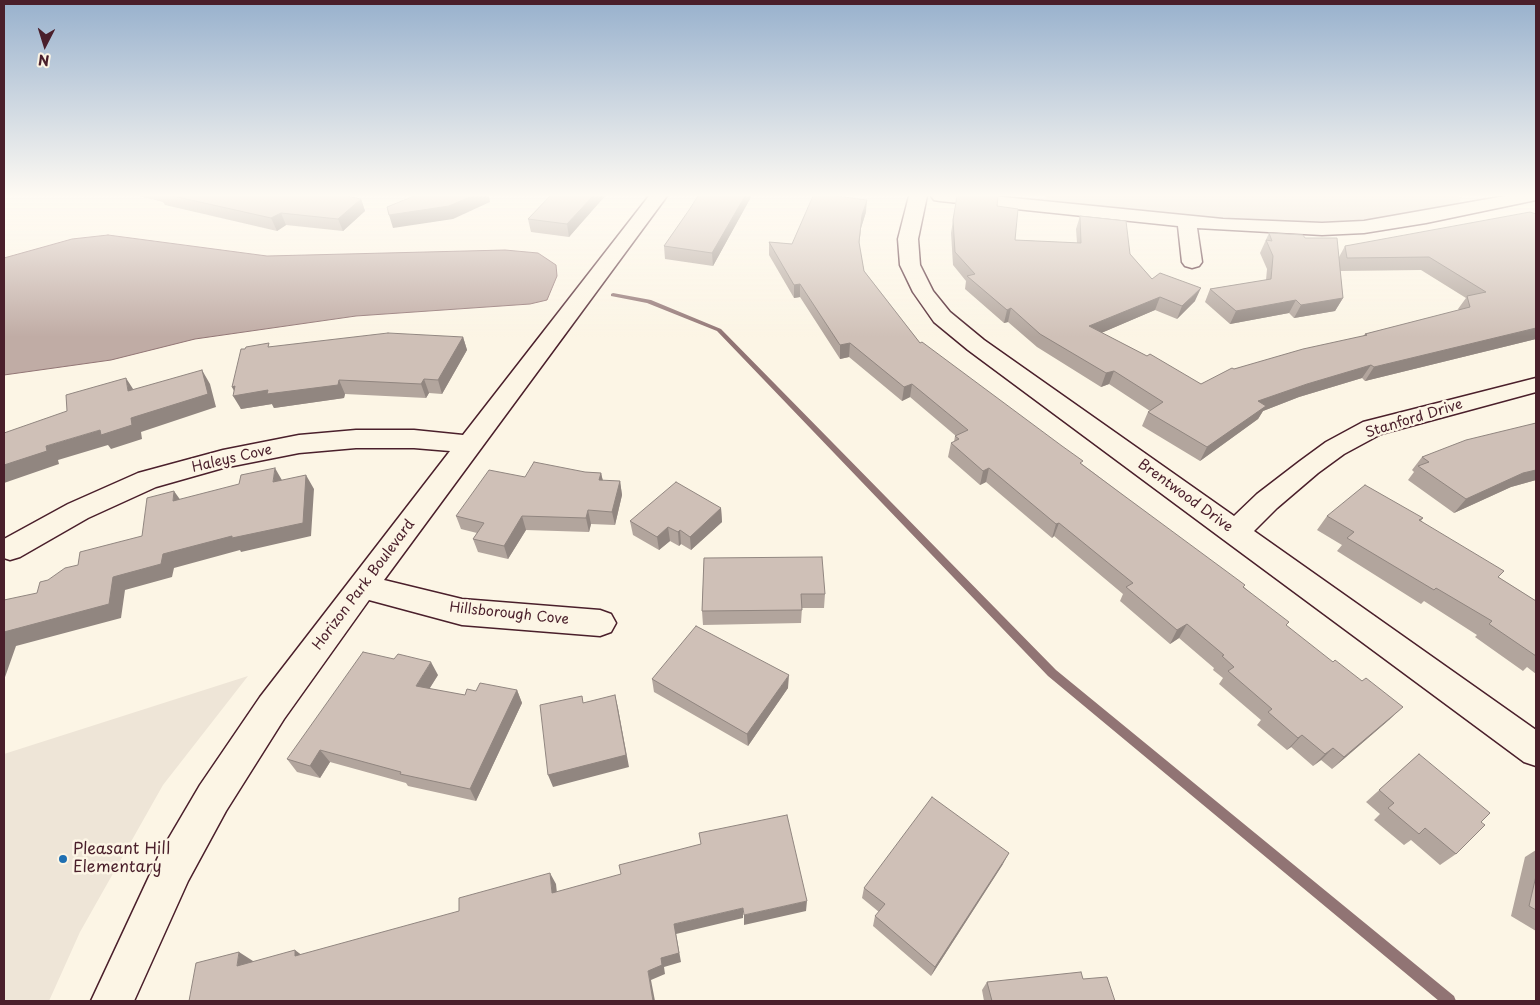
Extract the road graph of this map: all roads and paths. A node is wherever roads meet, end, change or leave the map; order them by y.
1 (623, 243) edge
2 (908, 243) edge
3 (1190, 243) edge
4 (1192, 262) dead end
5 (1536, 385) edge
6 (470, 444) junction
7 (1234, 533) junction
8 (10, 549) dead end
9 (362, 586) junction
10 (600, 623) dead end
11 (1536, 750) edge
12 (112, 1001) edge

1 - 6 street, Horizon Park Boulevard
2 - 7 street, Brentwood Drive
3 - 4 street
5 - 7 street, Stanford Drive
6 - 8 street, Haleys Cove
6 - 9 street, Horizon Park Boulevard
7 - 11 street, Brentwood Drive
9 - 10 street, Hillsborough Cove
9 - 12 street, Horizon Park Boulevard

